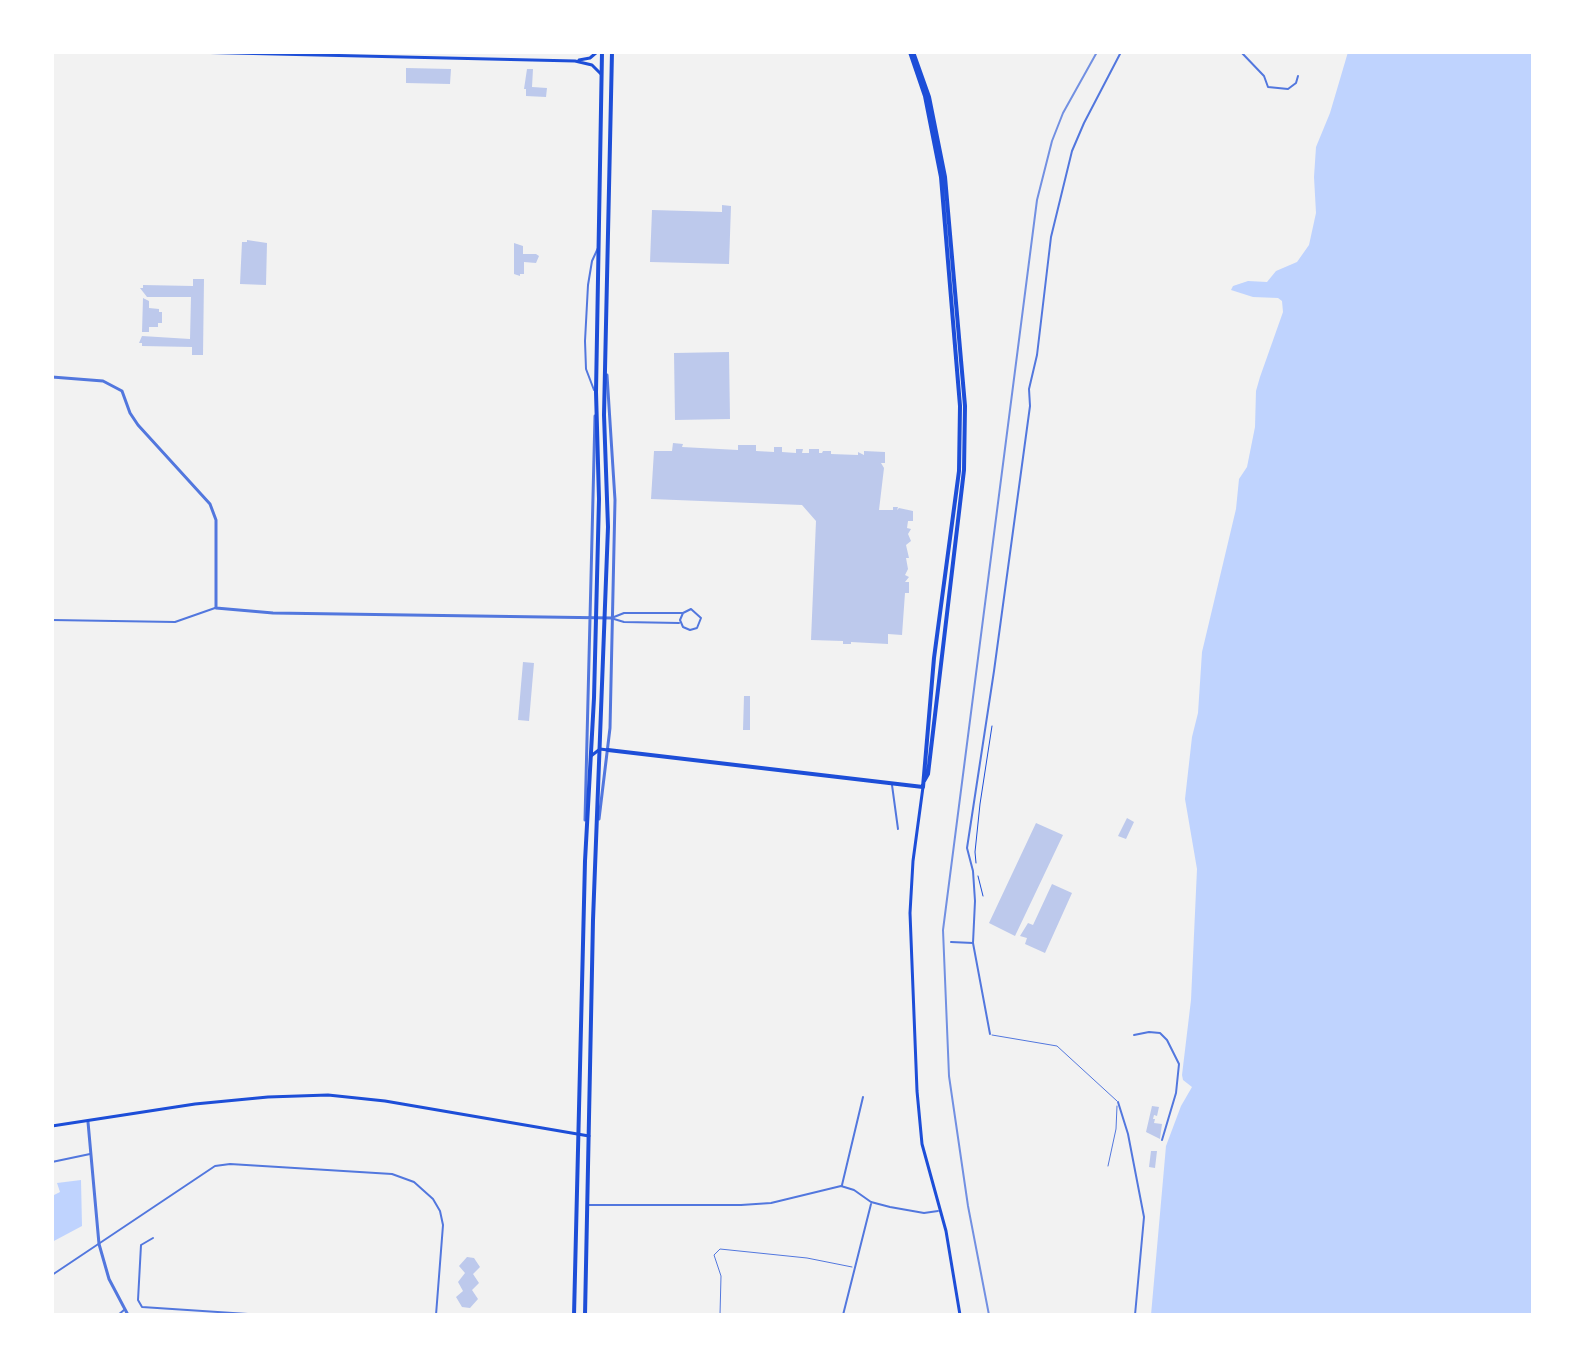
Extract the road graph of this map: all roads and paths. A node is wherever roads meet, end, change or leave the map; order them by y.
1 (189, 52) edge
2 (600, 52) edge
3 (612, 52) edge
4 (911, 52) edge
5 (1121, 52) edge
6 (1241, 52) edge
7 (339, 54) edge
8 (575, 61) junction
9 (602, 75) junction
10 (1298, 76) dead end
11 (600, 243) junction
12 (606, 366) junction
13 (52, 377) edge
14 (596, 392) junction
15 (216, 608) junction
16 (683, 613) junction
17 (591, 618) junction
18 (610, 618) junction
19 (52, 620) edge
20 (681, 623) junction
21 (992, 726) dead end
22 (600, 749) junction
23 (608, 750) junction
24 (591, 756) junction
25 (891, 784) junction
26 (923, 785) junction
27 (898, 829) dead end
28 (596, 834) junction
29 (585, 861) junction
30 (983, 896) dead end
31 (951, 942) dead end
32 (973, 943) junction
33 (990, 1034) joint
34 (1134, 1035) dead end
35 (863, 1097) dead end
36 (1118, 1102) junction
37 (88, 1121) junction
38 (52, 1126) edge
39 (579, 1136) junction
40 (589, 1136) junction
41 (1162, 1140) dead end
42 (91, 1154) junction
43 (52, 1162) edge
44 (1108, 1166) dead end
45 (841, 1186) junction
46 (871, 1202) junction
47 (587, 1205) junction
48 (940, 1210) junction
49 (153, 1238) dead end
50 (99, 1244) junction
51 (854, 1267) junction
52 (52, 1275) edge
53 (125, 1310) junction
54 (118, 1315) edge
55 (128, 1315) edge
56 (263, 1315) edge
57 (436, 1315) edge
58 (574, 1315) edge
59 (585, 1315) edge
60 (720, 1315) edge
61 (843, 1315) edge
62 (960, 1315) edge
63 (1135, 1315) edge

1 - 7 main road
2 - 8 main road
2 - 9 main road
3 - 12 main road
4 - 26 main road
5 - 32 street
6 - 10 street
7 - 8 main road
8 - 9 main road
9 - 11 main road
11 - 14 main road
11 - 14 street
12 - 18 street
12 - 22 main road
13 - 15 street
14 - 17 street
14 - 24 main road
15 - 17 street
15 - 19 street
16 - 18 street
16 - 20 street
16 - 20 street
17 - 18 street
17 - 29 street
18 - 20 street
18 - 23 street
21 - 30 path
22 - 23 main road
22 - 24 main road
22 - 28 main road
23 - 25 main road
23 - 28 street
24 - 29 main road
25 - 26 main road
25 - 27 street
26 - 48 main road
28 - 40 main road
29 - 39 main road
31 - 32 street
32 - 33 street
33 - 36 lane
34 - 41 street
35 - 45 street
36 - 44 lane
36 - 63 street
37 - 38 main road
37 - 39 main road
37 - 42 street
39 - 40 main road
39 - 58 main road
40 - 47 main road
42 - 43 street
42 - 50 street
45 - 46 street
45 - 47 street
46 - 48 street
46 - 51 street
47 - 59 main road
48 - 62 main road
49 - 56 street
50 - 52 street
50 - 53 street
50 - 57 street
51 - 60 lane
51 - 61 street
53 - 54 street
53 - 55 street

